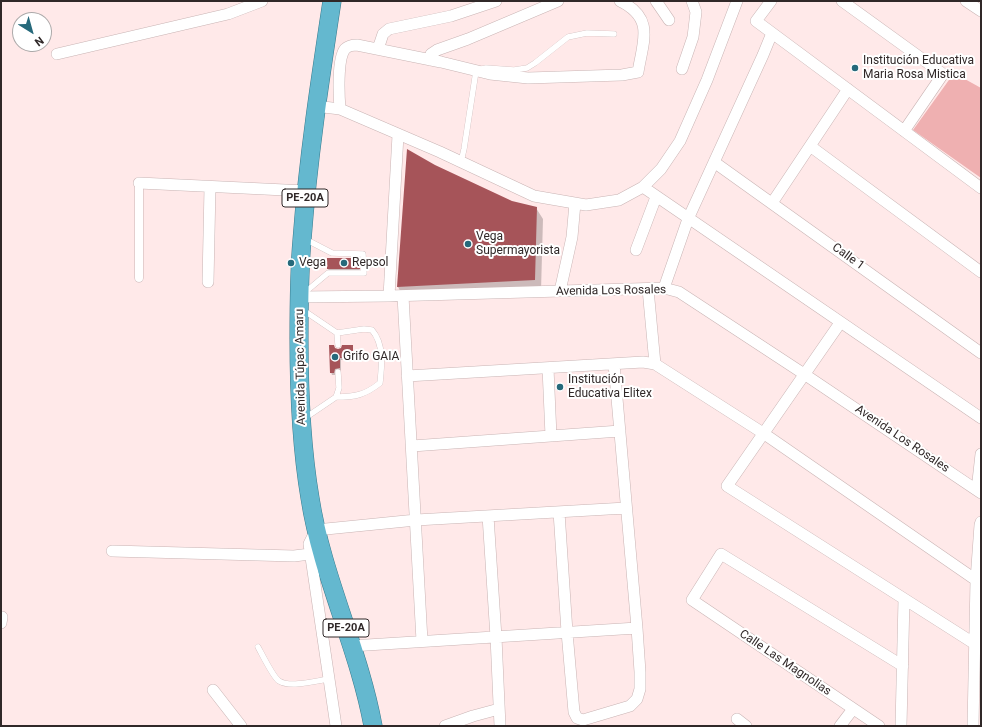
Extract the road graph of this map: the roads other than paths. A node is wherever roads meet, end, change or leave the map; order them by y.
1 (262, 1) edge
2 (332, 1) edge
3 (496, 1) edge
4 (558, 1) edge
5 (620, 1) edge
6 (656, 1) edge
7 (692, 1) edge
8 (737, 1) edge
9 (771, 1) edge
10 (842, 1) edge
11 (966, 1) edge
12 (235, 6) edge
13 (981, 11) edge
14 (669, 20) dead end
15 (772, 33) junction
16 (614, 34) dead end
17 (378, 49) junction
18 (57, 54) dead end
19 (430, 60) junction
20 (682, 69) dead end
21 (478, 71) junction
22 (848, 89) junction
23 (315, 106) junction
24 (340, 109) junction
25 (904, 131) junction
26 (398, 135) junction
27 (810, 146) junction
28 (461, 162) junction
29 (714, 162) junction
30 (139, 183) joint
31 (210, 187) junction
32 (643, 187) junction
33 (981, 188) edge
34 (306, 191) junction
35 (656, 197) junction
36 (575, 203) junction
37 (772, 203) junction
38 (688, 219) junction
39 (302, 238) junction
40 (636, 250) dead end
41 (981, 272) edge
42 (139, 278) dead end
43 (208, 282) dead end
44 (664, 288) junction
45 (648, 289) junction
46 (560, 291) junction
47 (389, 296) junction
48 (403, 296) junction
49 (299, 302) junction
50 (840, 323) junction
51 (337, 333) junction
52 (338, 345) dead end
53 (981, 353) edge
54 (614, 364) junction
55 (654, 364) junction
56 (548, 368) junction
57 (338, 372) dead end
58 (804, 374) junction
59 (407, 376) junction
60 (336, 396) junction
61 (981, 418) edge
62 (301, 421) junction
63 (620, 431) junction
64 (764, 433) junction
65 (551, 436) junction
66 (412, 446) junction
67 (981, 454) edge
68 (979, 491) edge
69 (626, 508) junction
70 (559, 512) junction
71 (488, 516) junction
72 (416, 520) junction
73 (981, 522) edge
74 (316, 530) junction
75 (112, 551) dead end
76 (310, 554) junction
77 (976, 580) junction
78 (904, 598) junction
79 (637, 628) junction
80 (567, 632) junction
81 (496, 637) junction
82 (422, 641) junction
83 (975, 644) junction
84 (351, 646) junction
85 (258, 647) dead end
86 (902, 666) junction
87 (328, 679) junction
88 (213, 690) dead end
89 (853, 709) junction
90 (499, 710) junction
91 (737, 719) dead end
92 (241, 726) edge
93 (336, 726) edge
94 (373, 726) edge
95 (444, 726) edge
96 (500, 726) edge
97 (746, 726) edge
98 (840, 726) edge
99 (878, 726) edge
100 (901, 726) edge
101 (972, 726) edge

1 - 12 street
2 - 23 highway, Avenida Túpac Amaru / PE-20A
3 - 17 street
4 - 19 street
5 - 21 street
6 - 14 street
7 - 20 street
8 - 32 street
9 - 15 street
10 - 25 street
11 - 13 street
12 - 18 street
15 - 22 street
15 - 29 street
16 - 21 lane
17 - 19 street
17 - 24 street
19 - 21 street
21 - 28 lane
22 - 25 street
22 - 27 street
23 - 24 street
23 - 34 highway, Avenida Túpac Amaru / PE-20A
24 - 26 street
25 - 33 street
26 - 28 street
26 - 47 street
27 - 37 street
27 - 41 street
28 - 36 street
29 - 37 street, Calle 1
29 - 38 street
30 - 31 street
30 - 42 street
31 - 34 street
31 - 43 street
32 - 35 street
32 - 36 street
34 - 39 highway, Avenida Túpac Amaru / PE-20A
35 - 38 street
35 - 40 street
36 - 46 street
37 - 53 street, Calle 1
38 - 44 street
38 - 50 street
39 - 49 highway, Avenida Túpac Amaru / PE-20A
39 - 49 lane
44 - 45 street, Avenida Los Rosales
44 - 58 street, Avenida Los Rosales
45 - 46 street, Avenida Los Rosales
45 - 55 street
46 - 48 street, Avenida Los Rosales
47 - 48 street, Avenida Los Rosales
47 - 49 street, Avenida Los Rosales
48 - 59 street
49 - 51 lane
49 - 62 highway, Avenida Túpac Amaru / PE-20A
50 - 58 street
50 - 61 street
51 - 52 lane
51 - 60 lane
54 - 55 street
54 - 56 street
54 - 63 street
55 - 64 street
56 - 59 street
56 - 65 street
57 - 60 lane
58 - 64 street
58 - 68 street, Avenida Los Rosales
59 - 66 street
60 - 62 lane
62 - 74 highway, Avenida Túpac Amaru / PE-20A
63 - 65 street
63 - 69 street
64 - 77 street
64 - 78 street
65 - 66 street
66 - 72 street
67 - 68 street
69 - 70 street
69 - 79 street
70 - 71 street
70 - 80 street
71 - 72 street
71 - 81 street
72 - 74 street
72 - 82 street
73 - 77 street
74 - 76 street
74 - 84 highway, Avenida Túpac Amaru / PE-20A
75 - 76 street
76 - 87 street
77 - 83 street
78 - 83 street
78 - 86 street
79 - 80 street
79 - 80 street
80 - 81 street
81 - 82 street
81 - 90 street
82 - 84 street
83 - 101 street
84 - 94 highway, Avenida Túpac Amaru / PE-20A
85 - 87 lane
86 - 89 street, Calle Las Magnolias
86 - 100 street
87 - 93 street
88 - 92 street
89 - 98 street
89 - 99 street, Calle Las Magnolias
90 - 95 street
90 - 96 street
91 - 97 street

